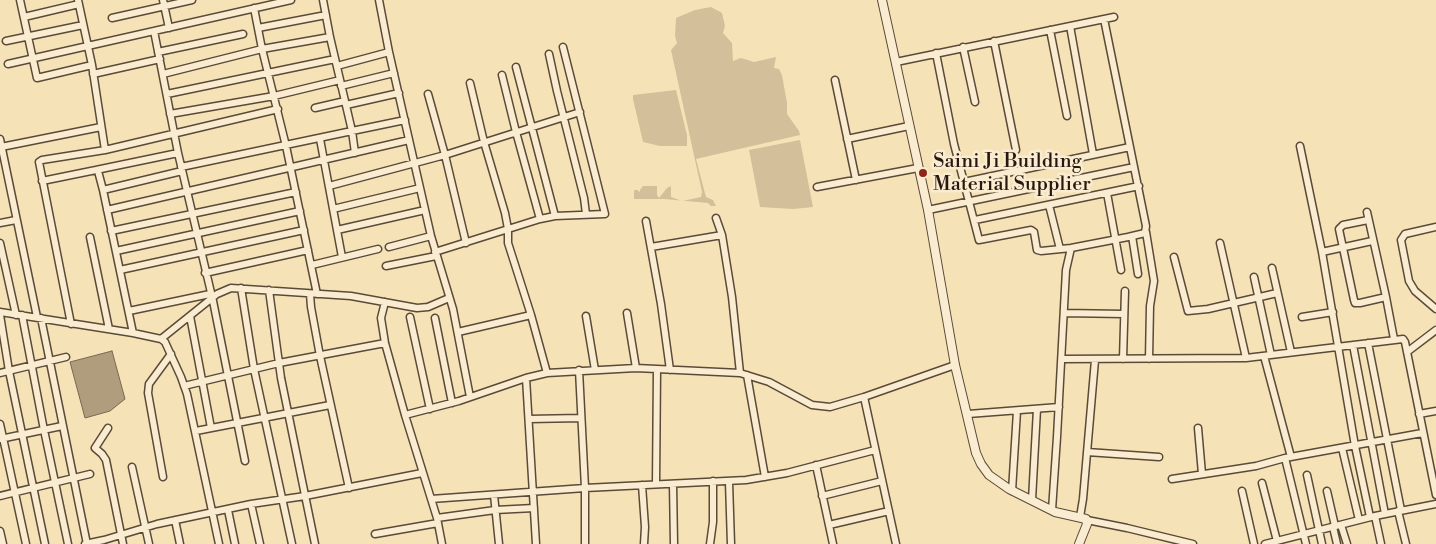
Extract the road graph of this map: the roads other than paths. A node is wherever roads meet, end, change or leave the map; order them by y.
1 (20, 0) edge
2 (192, 0) edge
3 (290, 0) edge
4 (323, 0) edge
5 (379, 0) edge
6 (882, 0) edge
7 (78, 2) edge
8 (163, 3) edge
9 (254, 8) junction
10 (326, 15) junction
11 (24, 17) junction
12 (1114, 17) dead end
13 (112, 18) dead end
14 (1104, 19) junction
15 (83, 25) junction
16 (1070, 26) junction
17 (169, 28) junction
18 (258, 28) junction
19 (1050, 30) junction
20 (154, 31) junction
21 (243, 34) dead end
22 (28, 36) junction
23 (330, 37) junction
24 (994, 41) junction
25 (6, 42) dead end
26 (88, 46) junction
27 (563, 47) dead end
28 (963, 48) junction
29 (262, 49) junction
30 (389, 52) junction
31 (936, 53) junction
32 (549, 54) dead end
33 (159, 55) junction
34 (33, 58) junction
35 (336, 62) junction
36 (896, 62) junction
37 (8, 64) dead end
38 (92, 65) junction
39 (516, 67) dead end
40 (93, 74) junction
41 (163, 74) junction
42 (268, 74) junction
43 (394, 74) junction
44 (502, 75) dead end
45 (835, 80) dead end
46 (341, 83) junction
47 (470, 83) dead end
48 (398, 93) junction
49 (167, 94) junction
50 (428, 94) dead end
51 (274, 96) junction
52 (975, 102) dead end
53 (345, 103) junction
54 (315, 108) dead end
55 (278, 109) junction
56 (580, 112) junction
57 (170, 114) junction
58 (563, 116) junction
59 (1067, 116) dead end
60 (405, 120) junction
61 (531, 126) junction
62 (910, 126) junction
63 (101, 127) junction
64 (352, 131) junction
65 (516, 132) junction
66 (174, 133) junction
67 (0, 139) edge
68 (320, 139) junction
69 (847, 139) junction
70 (409, 140) junction
71 (484, 142) junction
72 (286, 146) junction
73 (1300, 146) dead end
74 (2, 147) junction
75 (1130, 147) junction
76 (105, 150) junction
77 (1016, 150) dead end
78 (178, 153) junction
79 (355, 153) junction
80 (1094, 154) junction
81 (445, 155) junction
82 (2, 160) edge
83 (325, 160) junction
84 (414, 163) junction
85 (1134, 166) junction
86 (291, 168) junction
87 (918, 168) junction
88 (181, 169) junction
89 (96, 170) junction
90 (42, 180) junction
91 (856, 180) junction
92 (964, 182) junction
93 (329, 186) junction
94 (1138, 186) junction
95 (817, 187) dead end
96 (420, 188) junction
97 (103, 190) junction
98 (186, 191) junction
99 (296, 192) junction
100 (1107, 193) junction
101 (970, 201) junction
102 (1048, 204) junction
103 (334, 209) junction
104 (107, 210) junction
105 (425, 210) junction
106 (928, 210) junction
107 (300, 211) junction
108 (1367, 212) dead end
109 (192, 214) junction
110 (586, 214) junction
111 (555, 216) junction
112 (716, 218) dead end
113 (540, 219) junction
114 (16, 220) junction
115 (975, 220) junction
116 (1368, 220) junction
117 (646, 221) dead end
118 (0, 223) edge
119 (1436, 227) edge
120 (508, 229) junction
121 (304, 230) junction
122 (337, 230) junction
123 (111, 231) junction
124 (196, 232) junction
125 (1146, 232) junction
126 (722, 235) junction
127 (431, 236) junction
128 (1132, 236) junction
129 (90, 237) dead end
130 (1116, 239) junction
131 (1372, 241) junction
132 (0, 243) edge
133 (1220, 243) dead end
134 (466, 244) junction
135 (388, 247) dead end
136 (651, 247) junction
137 (1343, 247) junction
138 (1071, 248) junction
139 (378, 249) dead end
140 (308, 250) junction
141 (1060, 250) junction
142 (116, 251) junction
143 (1322, 252) junction
144 (201, 253) junction
145 (436, 254) junction
146 (1174, 257) dead end
147 (342, 258) junction
148 (312, 265) junction
149 (386, 266) dead end
150 (1272, 268) dead end
151 (120, 270) junction
152 (1121, 270) dead end
153 (205, 273) junction
154 (1138, 274) dead end
155 (1254, 277) dead end
156 (241, 290) junction
157 (1125, 291) dead end
158 (269, 293) junction
159 (1277, 293) junction
160 (313, 295) junction
161 (1386, 297) junction
162 (1258, 298) junction
163 (450, 299) junction
164 (212, 300) junction
165 (1233, 303) junction
166 (384, 306) junction
167 (1436, 309) edge
168 (129, 311) junction
169 (1333, 312) junction
170 (0, 313) edge
171 (627, 313) dead end
172 (1064, 313) junction
173 (1124, 314) junction
174 (19, 315) junction
175 (531, 315) junction
176 (586, 316) dead end
177 (410, 317) dead end
178 (1302, 317) dead end
179 (38, 318) junction
180 (435, 318) dead end
181 (191, 320) junction
182 (71, 324) junction
183 (109, 329) junction
184 (1436, 330) edge
185 (458, 332) junction
186 (133, 333) junction
187 (1394, 339) junction
188 (163, 340) junction
189 (384, 343) junction
190 (1368, 343) junction
191 (1353, 345) junction
192 (1339, 347) junction
193 (170, 352) junction
194 (1291, 352) junction
195 (1407, 352) junction
196 (1268, 355) junction
197 (320, 356) junction
198 (66, 357) dead end
199 (1246, 358) junction
200 (1062, 359) junction
201 (1124, 359) junction
202 (1149, 359) junction
203 (49, 360) junction
204 (1095, 360) junction
205 (279, 363) junction
206 (31, 365) junction
207 (955, 365) junction
208 (636, 368) junction
209 (254, 369) junction
210 (579, 370) junction
211 (595, 370) junction
212 (657, 370) junction
213 (670, 370) junction
214 (9, 371) junction
215 (0, 373) edge
216 (547, 373) junction
217 (744, 374) junction
218 (227, 375) junction
219 (526, 378) junction
220 (203, 381) junction
221 (184, 386) junction
222 (470, 397) junction
223 (864, 397) junction
224 (452, 403) junction
225 (330, 405) junction
226 (1059, 407) junction
227 (430, 409) junction
228 (1037, 409) junction
229 (1016, 411) junction
230 (1436, 411) edge
231 (289, 412) junction
232 (968, 414) junction
233 (1419, 414) junction
234 (404, 415) junction
235 (265, 418) junction
236 (581, 418) junction
237 (529, 419) junction
238 (237, 423) junction
239 (0, 424) edge
240 (62, 426) junction
241 (108, 428) dead end
242 (211, 428) junction
243 (1198, 428) dead end
244 (44, 430) junction
245 (196, 431) junction
246 (1422, 433) junction
247 (21, 435) junction
248 (1, 439) edge
249 (1386, 439) junction
250 (1370, 442) junction
251 (1356, 446) junction
252 (1342, 448) junction
253 (875, 450) junction
254 (1087, 452) junction
255 (1159, 457) dead end
256 (1288, 458) junction
257 (245, 461) dead end
258 (816, 465) junction
259 (132, 467) dead end
260 (422, 473) junction
261 (90, 474) dead end
262 (1202, 474) junction
263 (1306, 475) dead end
264 (163, 477) dead end
265 (765, 477) junction
266 (73, 479) junction
267 (1172, 479) dead end
268 (713, 481) junction
269 (882, 481) junction
270 (728, 482) junction
271 (55, 483) junction
272 (1262, 483) dead end
273 (656, 484) junction
274 (673, 484) junction
275 (642, 485) junction
276 (348, 488) junction
277 (585, 488) junction
278 (33, 489) junction
279 (1242, 490) dead end
280 (1012, 491) junction
281 (1327, 491) dead end
282 (534, 492) junction
283 (14, 493) junction
284 (494, 494) junction
285 (1436, 494) edge
286 (0, 496) edge
287 (305, 496) junction
288 (822, 496) junction
289 (283, 498) junction
290 (430, 499) junction
291 (1032, 500) junction
292 (251, 504) junction
293 (1436, 504) edge
294 (534, 508) junction
295 (228, 510) junction
296 (495, 510) junction
297 (1052, 510) junction
298 (1400, 510) junction
299 (889, 511) junction
300 (214, 512) junction
301 (1386, 514) junction
302 (1372, 517) junction
303 (1084, 519) junction
304 (175, 520) junction
305 (1359, 520) junction
306 (437, 521) junction
307 (829, 525) junction
308 (1336, 526) junction
309 (145, 527) junction
310 (1319, 530) junction
311 (0, 531) edge
312 (121, 534) junction
313 (375, 534) dead end
314 (1304, 534) junction
315 (101, 542) edge
316 (1275, 542) edge
317 (3, 544) edge
318 (26, 544) edge
319 (45, 544) edge
320 (68, 544) edge
321 (86, 544) edge
322 (123, 544) edge
323 (149, 544) edge
324 (180, 544) edge
325 (219, 544) edge
326 (235, 544) edge
327 (260, 544) edge
328 (292, 544) edge
329 (315, 544) edge
330 (442, 544) edge
331 (499, 544) edge
332 (536, 544) edge
333 (585, 544) edge
334 (644, 544) edge
335 (674, 544) edge
336 (710, 544) edge
337 (731, 544) edge
338 (833, 544) edge
339 (896, 544) edge
340 (1079, 544) edge
341 (1193, 544) edge
342 (1254, 544) edge
343 (1265, 544) edge
344 (1306, 544) edge
345 (1322, 544) edge
346 (1337, 544) edge
347 (1347, 544) edge
348 (1381, 544) edge
349 (1406, 544) edge

1 - 11 street
2 - 8 street
3 - 9 street
4 - 10 street
5 - 30 street
6 - 36 street
7 - 11 street
7 - 15 street
8 - 13 street
8 - 17 street
9 - 17 street
9 - 18 street
10 - 18 street
10 - 23 street
11 - 22 street
12 - 14 street
14 - 16 street
14 - 75 street
15 - 22 street
15 - 26 street
16 - 19 street
16 - 80 street
17 - 20 street
18 - 29 street
19 - 24 street
19 - 59 street
20 - 26 street
20 - 33 street
21 - 33 street
22 - 25 street
22 - 34 street
23 - 29 street
23 - 35 street
24 - 28 street
24 - 77 street
26 - 34 street
26 - 38 street
27 - 56 street
28 - 31 street
28 - 52 street
29 - 41 street
29 - 42 street
30 - 35 street
30 - 43 street
31 - 36 street
31 - 92 street
32 - 58 street
33 - 40 street
33 - 41 street
34 - 37 street
34 - 38 street
35 - 42 street
35 - 46 street
36 - 62 street
38 - 40 street
39 - 61 street
40 - 63 street
41 - 49 street
42 - 49 street
42 - 51 street
43 - 46 street
43 - 48 street
44 - 65 street
45 - 69 street
46 - 51 street
46 - 53 street
47 - 71 street
48 - 53 street
48 - 60 street
49 - 57 street
50 - 81 street
51 - 55 street
51 - 57 street
53 - 54 street
53 - 64 street
55 - 66 street
55 - 72 street
56 - 58 street
56 - 110 street
57 - 66 street
58 - 61 street
58 - 110 street
60 - 64 street
60 - 70 street
61 - 65 street
61 - 111 street
62 - 69 street
62 - 87 street
63 - 74 street
63 - 76 street
64 - 68 street
64 - 79 street
65 - 71 street
65 - 113 street
66 - 76 street
66 - 78 street
67 - 74 street
68 - 72 street
68 - 83 street
69 - 91 street
70 - 79 street
70 - 84 street
71 - 81 street
71 - 120 street
72 - 86 street
72 - 88 street
73 - 143 street
74 - 82 street
75 - 80 street
75 - 85 street
76 - 90 street
78 - 88 street
78 - 89 street
79 - 83 street
80 - 92 street
81 - 84 street
81 - 134 street
82 - 114 street
83 - 86 street
83 - 93 street
84 - 93 street
84 - 96 street
85 - 94 street
85 - 101 street
86 - 98 street
86 - 99 street
87 - 91 street
87 - 106 street
88 - 97 street
88 - 98 street
89 - 90 street
89 - 97 street
90 - 182 street
91 - 95 street
92 - 101 street
93 - 103 street
94 - 100 street
94 - 125 street
96 - 103 street
96 - 105 street
97 - 104 street
98 - 104 street
98 - 109 street
99 - 107 street
99 - 109 street
100 - 102 street
100 - 130 street
101 - 106 street
101 - 115 street
102 - 115 street
102 - 141 street
103 - 122 street
104 - 123 street
105 - 122 street
105 - 127 street
106 - 207 street
107 - 121 street
107 - 124 street
108 - 116 street
109 - 123 street
109 - 124 street
110 - 111 street
111 - 113 street
112 - 126 street
113 - 120 street
114 - 118 street
114 - 179 street
115 - 141 street
116 - 131 street
116 - 137 street
117 - 136 street
119 - 167 street
120 - 134 street
120 - 175 street
121 - 140 street
121 - 144 street
122 - 147 street
123 - 142 street
124 - 142 street
124 - 144 street
125 - 128 street
125 - 202 street
126 - 136 street
126 - 217 street
127 - 135 street
127 - 145 street
128 - 130 street
128 - 154 street
129 - 183 street
130 - 138 street
130 - 152 street
131 - 137 street
131 - 161 street
132 - 174 street
133 - 165 street
134 - 145 street
136 - 213 street
137 - 143 street
137 - 161 street
138 - 141 street
138 - 172 street
139 - 147 street
140 - 148 street
140 - 153 street
142 - 151 street
143 - 169 street
144 - 151 street
144 - 153 street
145 - 149 street
145 - 163 street
146 - 165 street
147 - 148 street
148 - 160 street
150 - 159 street
151 - 168 street
153 - 164 street
155 - 162 street
156 - 158 street
156 - 164 street
156 - 209 street
157 - 173 street
158 - 160 street
158 - 205 street
159 - 162 street
159 - 194 street
160 - 166 street
160 - 197 street
161 - 187 street
162 - 165 street
162 - 196 street
163 - 166 street
163 - 185 street
164 - 168 street
164 - 181 street
164 - 218 street
165 - 199 street
166 - 189 street
168 - 186 street
169 - 178 street
169 - 192 street
170 - 174 street
170 - 214 street
171 - 208 street
172 - 173 street
172 - 200 street
173 - 201 street
174 - 179 street
174 - 206 street
175 - 185 street
175 - 216 street
176 - 211 street
177 - 227 street
179 - 182 street
179 - 203 street
180 - 224 street
181 - 188 street
181 - 220 street
182 - 183 street
183 - 186 street
184 - 195 street
185 - 222 street
186 - 188 street
187 - 190 street
187 - 195 street
188 - 193 street
189 - 197 street
189 - 234 street
190 - 191 street
190 - 249 street
191 - 192 street
191 - 250 street
192 - 194 street
192 - 251 street
193 - 221 street
193 - 264 street
194 - 196 street
195 - 233 street
196 - 199 street
196 - 256 street
197 - 205 street
197 - 225 street
198 - 203 street
199 - 202 street
200 - 204 street
200 - 226 street
201 - 202 street
201 - 204 street
203 - 206 street
203 - 240 street
204 - 254 street
205 - 209 street
205 - 231 street
206 - 214 street
206 - 244 street
207 - 223 street
207 - 232 street
208 - 211 street
208 - 212 street
209 - 218 street
209 - 235 street
210 - 211 street
210 - 216 street
210 - 236 street
212 - 213 street
212 - 273 street
213 - 217 street
214 - 215 street
214 - 247 street
216 - 219 street
217 - 223 street
217 - 265 street
218 - 220 street
218 - 238 street
219 - 222 street
219 - 237 street
220 - 221 street
220 - 242 street
221 - 245 street
222 - 224 street
223 - 253 street
224 - 227 street
225 - 231 street
225 - 276 street
226 - 228 street
226 - 297 street
227 - 234 street
228 - 229 street
228 - 291 street
229 - 232 street
229 - 280 street
230 - 233 street
231 - 235 street
231 - 287 street
232 - 280 street
233 - 246 street
234 - 260 street
235 - 238 street
235 - 289 street
236 - 237 street
236 - 277 street
237 - 282 street
238 - 242 street
238 - 257 street
239 - 248 street
240 - 244 street
240 - 266 street
241 - 312 street
242 - 245 street
243 - 262 street
244 - 247 street
244 - 271 street
245 - 300 street
246 - 249 street
246 - 285 street
247 - 248 street
247 - 278 street
248 - 283 street
249 - 250 street
249 - 298 street
250 - 251 street
250 - 301 street
251 - 252 street
251 - 302 street
252 - 256 street
252 - 305 street
253 - 258 street
253 - 269 street
254 - 255 street
254 - 303 street
256 - 262 street
256 - 314 street
258 - 265 street
258 - 288 street
259 - 309 street
260 - 276 street
260 - 290 street
261 - 266 street
262 - 267 street
263 - 310 street
265 - 270 street
266 - 271 street
266 - 321 street
268 - 270 street
268 - 274 street
268 - 336 street
269 - 288 street
269 - 299 street
270 - 337 street
271 - 278 street
271 - 320 street
272 - 316 street
273 - 274 street
273 - 275 street
274 - 335 street
275 - 277 street
275 - 334 street
276 - 287 street
277 - 282 street
277 - 333 street
278 - 283 street
278 - 319 street
279 - 342 street
280 - 291 street
281 - 308 street
282 - 284 street
282 - 294 street
283 - 286 street
283 - 318 street
284 - 290 street
284 - 296 street
287 - 289 street
287 - 329 street
288 - 307 street
289 - 292 street
289 - 328 street
290 - 306 street
291 - 297 street
292 - 295 street
292 - 327 street
293 - 298 street
294 - 296 street
294 - 332 street
295 - 300 street
295 - 326 street
296 - 306 street
296 - 331 street
297 - 303 street
298 - 301 street
298 - 349 street
299 - 307 street
299 - 339 street
300 - 304 street
300 - 325 street
301 - 302 street
302 - 305 street
302 - 348 street
303 - 340 street
303 - 341 street
304 - 309 street
304 - 324 street
305 - 308 street
306 - 313 street
306 - 330 street
307 - 338 street
308 - 310 street
308 - 346 street
308 - 347 street
309 - 312 street
309 - 323 street
310 - 314 street
310 - 345 street
311 - 317 street
312 - 315 street
312 - 322 street
314 - 316 street
314 - 344 street
315 - 321 street
316 - 343 street

